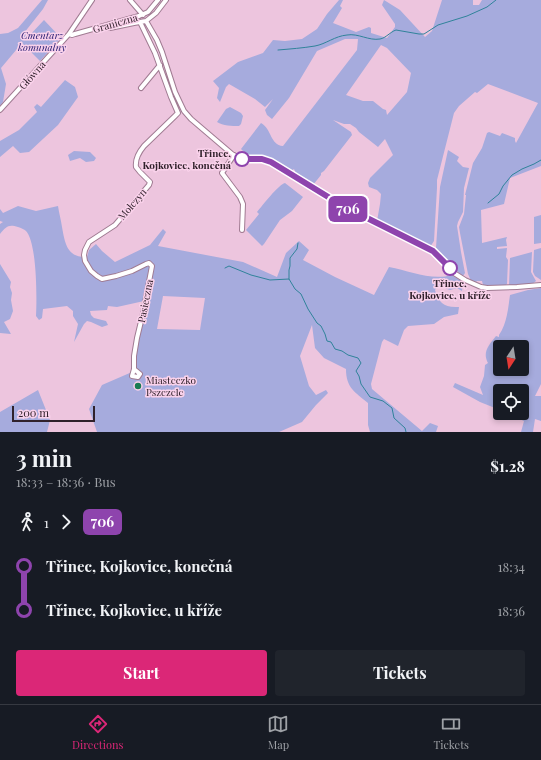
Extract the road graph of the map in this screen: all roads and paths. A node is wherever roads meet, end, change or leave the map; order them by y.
1 (92, 0) edge
2 (130, 0) edge
3 (158, 0) edge
4 (166, 0) edge
5 (155, 4) junction
6 (160, 8) junction
7 (143, 15) junction
8 (146, 21) junction
9 (140, 22) junction
10 (105, 26) junction
11 (69, 34) junction
12 (160, 65) junction
13 (141, 88) dead end
14 (0, 110) edge
15 (234, 155) junction
16 (114, 225) joint
17 (242, 230) dead end
18 (541, 285) edge
19 (134, 369) dead end

1 - 11 street, Główna
2 - 7 street, Graniczna
3 - 5 street
4 - 6 street
5 - 6 street
5 - 7 street
6 - 8 street
7 - 10 street, Graniczna
8 - 9 street
8 - 15 street
9 - 10 street
9 - 12 street, Mołczyn
10 - 11 street, Graniczna
11 - 14 street, Główna
12 - 13 street
12 - 16 street, Mołczyn
15 - 17 street
15 - 18 street
16 - 19 street, Pasieczna

